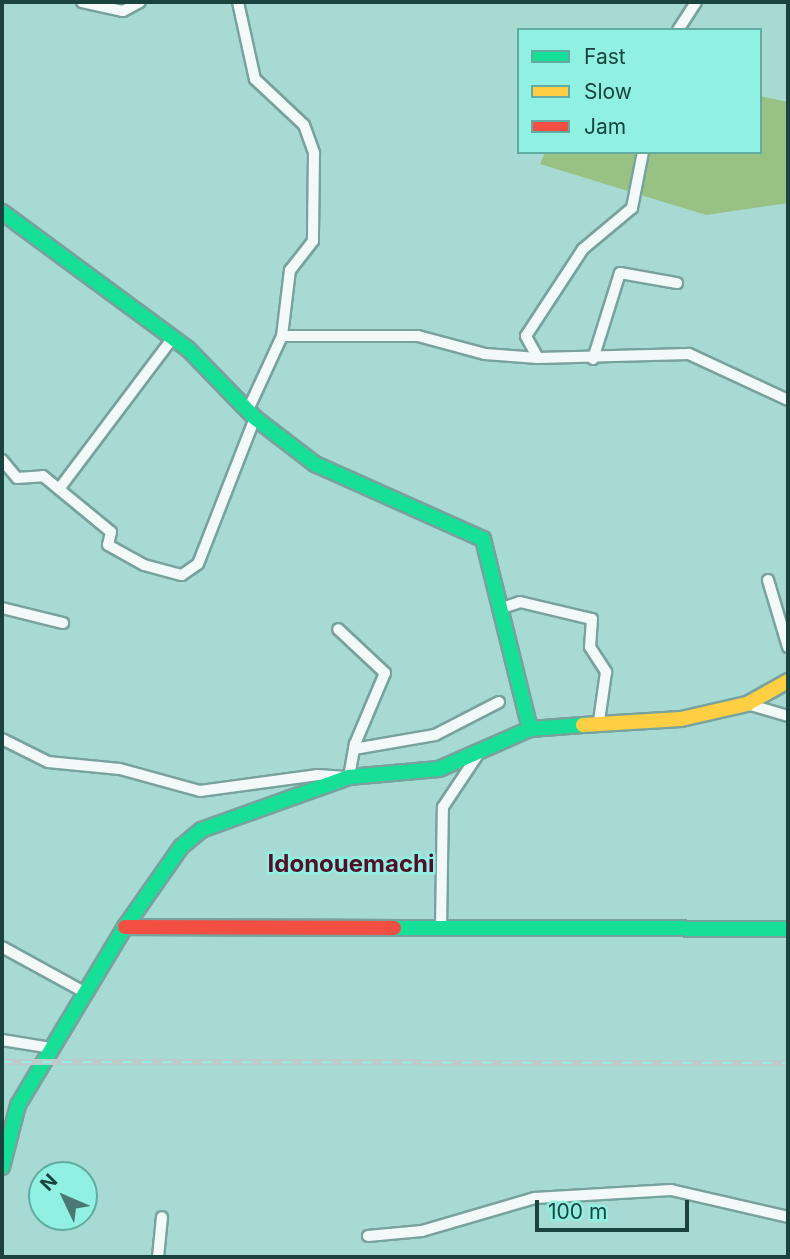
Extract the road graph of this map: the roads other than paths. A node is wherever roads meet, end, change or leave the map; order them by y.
1 (82, 2) edge
2 (140, 2) edge
3 (238, 2) edge
4 (696, 2) edge
5 (679, 28) edge
6 (643, 154) edge
7 (2, 212) edge
8 (677, 283) dead end
9 (282, 336) junction
10 (172, 339) junction
11 (538, 358) junction
12 (593, 359) junction
13 (788, 400) edge
14 (252, 414) junction
15 (2, 460) edge
16 (59, 489) junction
17 (768, 580) dead end
18 (2, 608) edge
19 (502, 608) junction
20 (63, 623) dead end
21 (338, 629) dead end
22 (788, 647) edge
23 (788, 681) edge
24 (499, 702) dead end
25 (747, 704) junction
26 (788, 716) edge
27 (599, 721) junction
28 (530, 729) junction
29 (2, 739) edge
30 (355, 749) junction
31 (481, 750) junction
32 (349, 778) junction
33 (125, 927) junction
34 (441, 928) junction
35 (788, 929) edge
36 (2, 947) edge
37 (86, 993) junction
38 (2, 1040) edge
39 (52, 1048) junction
40 (2, 1167) edge
41 (162, 1217) dead end
42 (788, 1217) edge
43 (368, 1236) dead end
44 (158, 1257) edge

1 - 2 street
3 - 9 street
4 - 5 street
6 - 11 street
7 - 10 street
8 - 12 street
9 - 11 street
9 - 14 street
10 - 14 street
10 - 16 street
11 - 12 street
12 - 13 street
14 - 16 street
14 - 19 street
15 - 16 street
17 - 22 street
18 - 20 street
19 - 27 street
19 - 28 street
21 - 30 street
23 - 25 street
24 - 30 street
25 - 26 street
25 - 27 street
27 - 28 street
28 - 31 street
29 - 32 street
30 - 32 street
31 - 32 street
31 - 34 street
32 - 33 street
33 - 34 street
33 - 37 street
34 - 35 street
36 - 37 street
37 - 39 street
38 - 39 street
39 - 40 street
41 - 44 street
42 - 43 street

